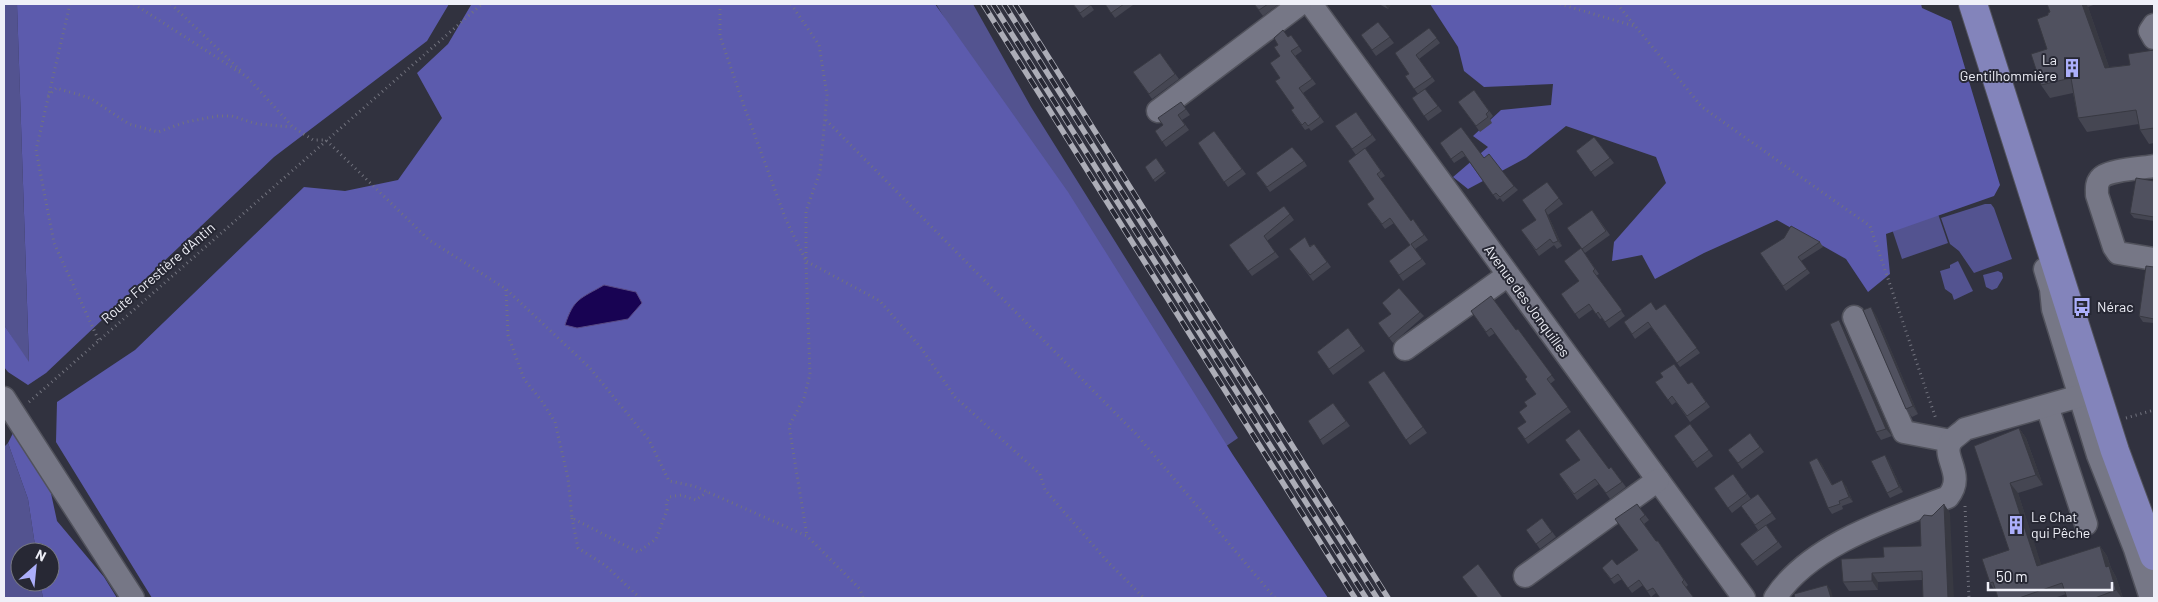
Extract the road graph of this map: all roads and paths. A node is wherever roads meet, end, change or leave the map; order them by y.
1 (69, 4) edge
2 (134, 4) edge
3 (171, 4) edge
4 (482, 4) edge
5 (720, 4) edge
6 (791, 4) edge
7 (1300, 4) edge
8 (1560, 4) edge
9 (1617, 4) edge
10 (1972, 4) edge
11 (1321, 8) edge
12 (2154, 25) edge
13 (1635, 26) junction
14 (2154, 38) edge
15 (247, 77) junction
16 (48, 97) junction
17 (1158, 111) dead end
18 (825, 119) junction
19 (293, 127) junction
20 (326, 140) junction
21 (2154, 166) edge
22 (2154, 259) edge
23 (806, 260) junction
24 (1508, 275) junction
25 (506, 289) junction
26 (1854, 317) dead end
27 (99, 341) junction
28 (1405, 349) dead end
29 (2088, 394) junction
30 (9, 406) edge
31 (2047, 406) junction
32 (2154, 410) edge
33 (2106, 423) junction
34 (1947, 440) junction
35 (1658, 480) junction
36 (1955, 488) junction
37 (707, 492) junction
38 (572, 518) junction
39 (2086, 524) dead end
40 (807, 536) junction
41 (2154, 556) edge
42 (1525, 576) dead end
43 (132, 598) edge
44 (640, 598) edge
45 (863, 598) edge
46 (1144, 598) edge
47 (1275, 598) edge
48 (1744, 598) edge
49 (1775, 598) edge
50 (1969, 598) edge
51 (2151, 598) edge

1 - 16 path
2 - 15 path
3 - 15 path
4 - 20 path, Route Forestière d'Antin
5 - 23 path
6 - 18 path
7 - 17 street
8 - 13 path
9 - 13 path
10 - 29 main road
11 - 24 street, Avenue des Jonquilles
12 - 14 street
13 - 34 path
15 - 19 path
16 - 19 path
16 - 27 path
18 - 23 path
18 - 47 path
19 - 20 path
20 - 25 path
20 - 27 path, Route Forestière d'Antin
21 - 22 street
23 - 40 path
23 - 46 path
24 - 28 street
24 - 35 street, Avenue des Jonquilles
25 - 37 path
25 - 38 path
26 - 34 street
27 - 30 path, Route Forestière d'Antin
29 - 31 street
29 - 33 main road
29 - 51 street
30 - 43 street
31 - 34 street
31 - 39 street
32 - 33 path
33 - 41 main road
34 - 36 street
35 - 42 street
35 - 48 street, Avenue des Jonquilles
36 - 49 street
36 - 50 path
37 - 38 path
37 - 40 path
38 - 44 path
40 - 45 path

